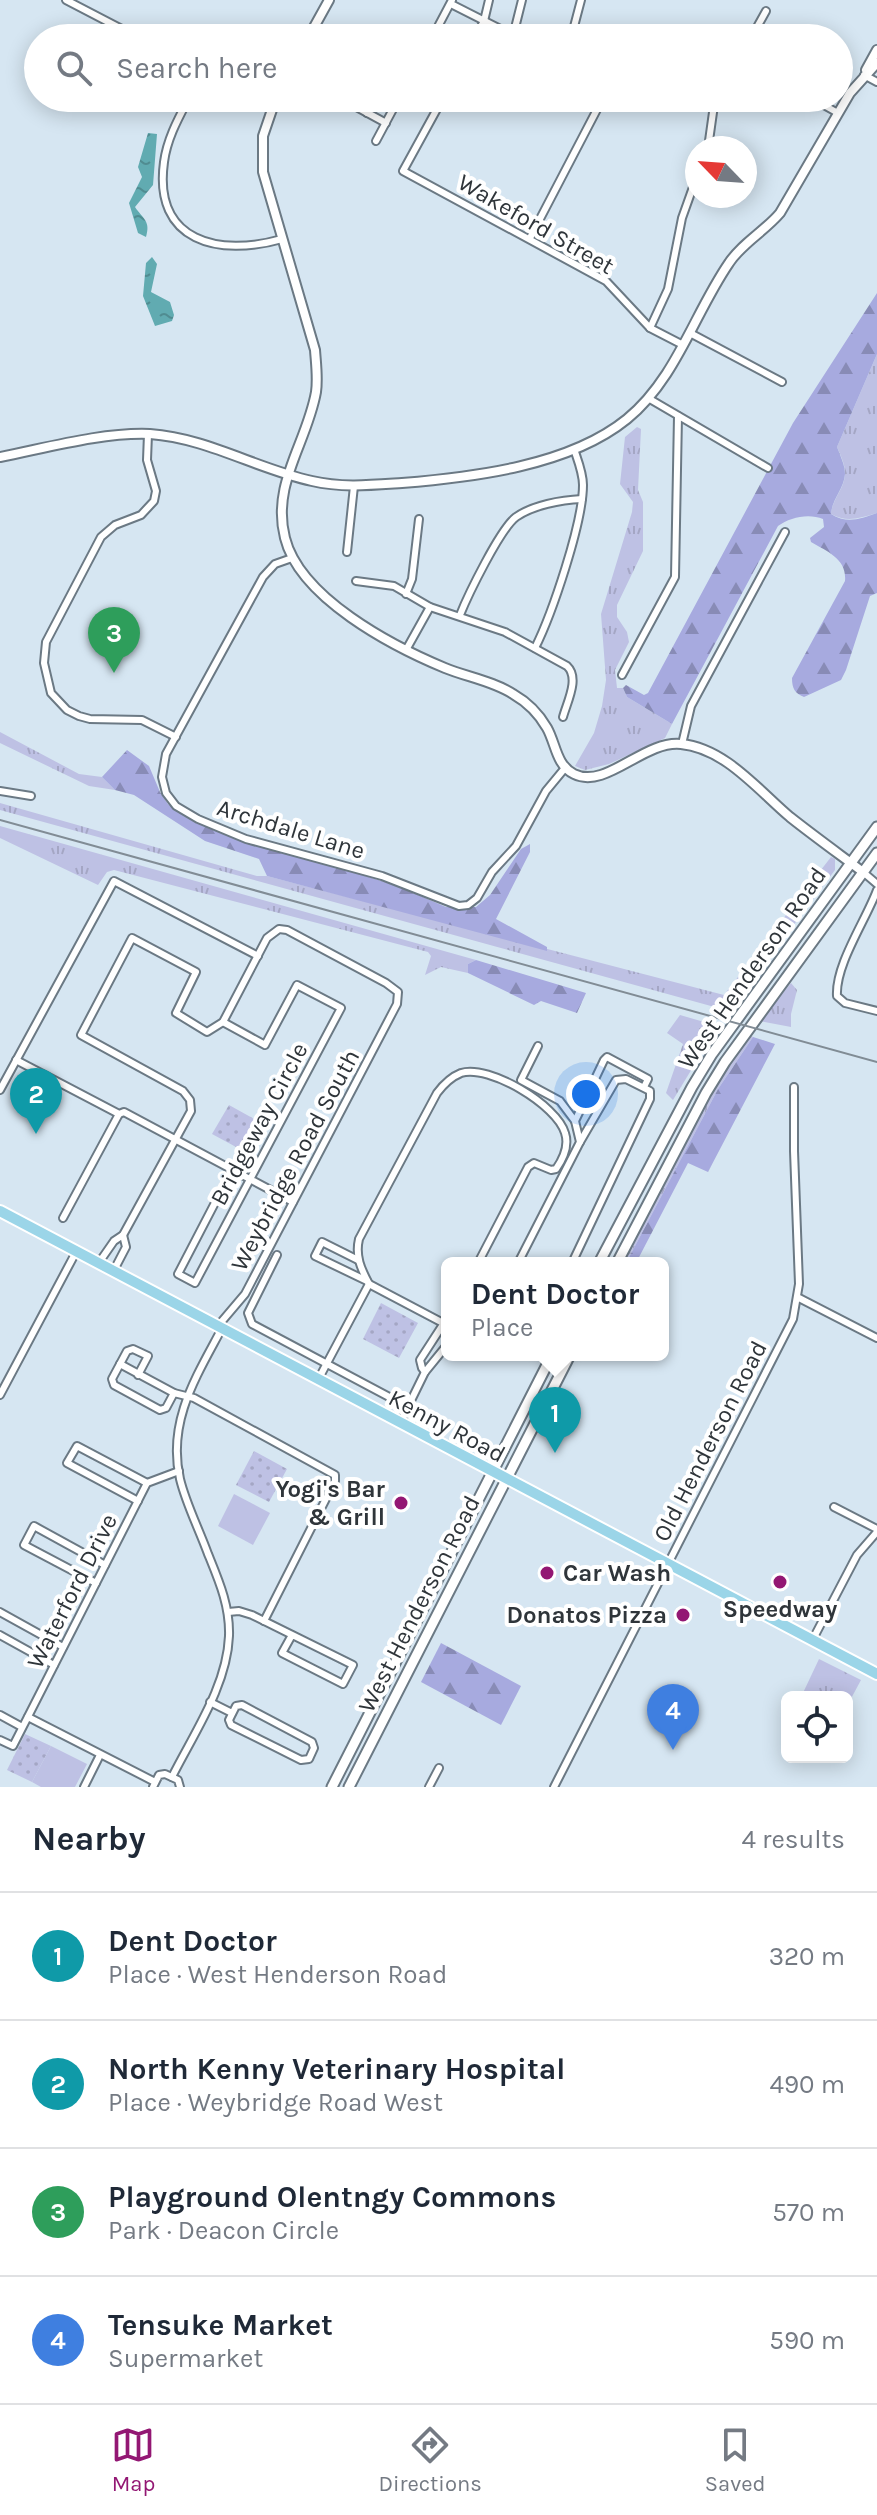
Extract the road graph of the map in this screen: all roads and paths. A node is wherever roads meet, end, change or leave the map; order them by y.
1 (66, 0) edge
2 (329, 0) edge
3 (489, 0) edge
4 (522, 0) edge
5 (581, 0) edge
6 (452, 2) edge
7 (766, 11) dead end
8 (484, 21) junction
9 (112, 24) edge
10 (316, 24) edge
11 (440, 24) edge
12 (482, 24) edge
13 (490, 24) edge
14 (517, 24) edge
15 (575, 24) edge
16 (759, 24) edge
17 (877, 50) edge
18 (877, 63) edge
19 (864, 75) junction
20 (877, 82) edge
21 (853, 91) edge
22 (182, 112) edge
23 (271, 112) edge
24 (392, 112) edge
25 (435, 112) edge
26 (596, 112) edge
27 (713, 112) edge
28 (367, 113) edge
29 (838, 113) edge
30 (386, 123) junction
31 (710, 136) edge
32 (376, 141) dead end
33 (686, 208) edge
34 (530, 238) junction
35 (282, 239) junction
36 (650, 328) junction
37 (690, 333) junction
38 (683, 345) junction
39 (782, 382) dead end
40 (648, 398) junction
41 (678, 416) junction
42 (148, 434) junction
43 (574, 449) junction
44 (0, 457) edge
45 (768, 468) dead end
46 (287, 474) junction
47 (354, 486) junction
48 (582, 499) junction
49 (419, 519) dead end
50 (785, 532) dead end
51 (347, 552) dead end
52 (292, 558) junction
53 (356, 581) dead end
54 (406, 594) junction
55 (430, 607) junction
56 (460, 615) junction
57 (535, 648) junction
58 (406, 650) junction
59 (622, 675) dead end
60 (563, 717) dead end
61 (176, 737) junction
62 (682, 744) junction
63 (565, 768) junction
64 (0, 791) edge
65 (31, 796) dead end
66 (877, 827) edge
67 (877, 853) edge
68 (851, 863) junction
69 (863, 872) junction
70 (877, 884) edge
71 (877, 890) edge
72 (258, 956) junction
73 (877, 1011) edge
74 (223, 1022) junction
75 (538, 1046) dead end
76 (16, 1060) junction
77 (644, 1087) junction
78 (794, 1087) dead end
79 (0, 1090) edge
80 (119, 1114) junction
81 (575, 1121) junction
82 (176, 1140) junction
83 (580, 1142) junction
84 (232, 1170) junction
85 (250, 1179) junction
86 (293, 1202) junction
87 (0, 1211) edge
88 (63, 1218) dead end
89 (123, 1235) junction
90 (76, 1252) junction
91 (277, 1255) dead end
92 (481, 1257) edge
93 (521, 1257) edge
94 (575, 1257) edge
95 (602, 1257) edge
96 (620, 1257) edge
97 (358, 1260) junction
98 (98, 1264) junction
99 (113, 1272) junction
100 (368, 1283) junction
101 (799, 1298) junction
102 (441, 1320) edge
103 (219, 1328) junction
104 (441, 1328) edge
105 (877, 1338) edge
106 (441, 1352) edge
107 (549, 1361) edge
108 (567, 1361) edge
109 (120, 1364) junction
110 (327, 1364) junction
111 (425, 1372) junction
112 (138, 1375) junction
113 (318, 1381) junction
114 (174, 1393) junction
115 (0, 1395) edge
116 (186, 1397) junction
117 (408, 1407) junction
118 (400, 1423) junction
119 (179, 1471) junction
120 (492, 1473) junction
121 (505, 1479) junction
122 (147, 1483) junction
123 (138, 1501) junction
124 (834, 1507) dead end
125 (877, 1530) edge
126 (668, 1564) junction
127 (105, 1565) junction
128 (96, 1583) junction
129 (0, 1612) edge
130 (228, 1612) junction
131 (264, 1621) junction
132 (0, 1635) edge
133 (292, 1635) junction
134 (813, 1639) junction
135 (63, 1647) junction
136 (54, 1665) junction
137 (877, 1674) edge
138 (210, 1702) junction
139 (232, 1713) junction
140 (0, 1715) edge
141 (28, 1717) junction
142 (22, 1727) junction
143 (0, 1740) edge
144 (100, 1755) junction
145 (439, 1768) dead end
146 (172, 1777) junction
147 (154, 1785) edge
148 (84, 1787) edge
149 (180, 1787) edge
150 (332, 1787) edge
151 (349, 1787) edge
152 (429, 1787) edge
153 (554, 1787) edge

1 - 9 street
2 - 10 street
3 - 8 street
4 - 14 street
5 - 15 street
6 - 8 street
6 - 11 street
7 - 16 street
8 - 12 street
8 - 13 street
17 - 19 street
18 - 19 street
19 - 20 street
19 - 21 street
22 - 35 street
23 - 35 street
24 - 30 street
25 - 34 street, Wakeford Street
26 - 34 street
27 - 31 street
28 - 30 street
29 - 37 street
30 - 32 street
33 - 36 street
34 - 36 street, Wakeford Street
35 - 46 street
36 - 38 street, Wakeford Street
37 - 38 street
37 - 39 street
38 - 40 street
40 - 41 street
40 - 43 street
41 - 45 street
41 - 59 street
42 - 44 street
42 - 46 street
42 - 61 street
43 - 47 street
43 - 48 street
46 - 47 street
46 - 52 street
47 - 51 street
48 - 56 street
48 - 57 street
49 - 54 street
50 - 62 street
52 - 58 street
52 - 61 street, Archdale Lane
53 - 54 street
54 - 55 street
55 - 56 street
55 - 58 street
56 - 57 street
57 - 60 street
58 - 63 street
61 - 63 street, Archdale Lane
62 - 63 street
62 - 68 street
64 - 65 street
66 - 68 main road, West Henderson Road
67 - 69 main road, West Henderson Road
68 - 69 street
68 - 95 main road, West Henderson Road
69 - 70 street
69 - 96 main road, West Henderson Road
71 - 73 street
72 - 74 street
72 - 76 street
72 - 86 street, Weybridge Road South
74 - 82 street
74 - 85 street, Bridgeway Circle
75 - 81 street
76 - 79 street
76 - 80 street
77 - 81 street
77 - 83 street
77 - 94 street
78 - 101 street, Old Henderson Road
80 - 82 street
80 - 88 street
81 - 83 street
82 - 84 street
82 - 89 street
83 - 93 street
84 - 85 street
84 - 85 street, Bridgeway Circle
85 - 86 street
86 - 103 street, Weybridge Road South
87 - 90 main road, Kenny Road
89 - 98 street
89 - 99 street
90 - 98 main road, Kenny Road
90 - 115 street
91 - 110 street
92 - 97 street
97 - 100 street
97 - 100 street
98 - 99 main road, Kenny Road
99 - 103 main road, Kenny Road
100 - 102 street
100 - 110 street
101 - 105 street
101 - 126 street, Old Henderson Road
103 - 113 main road, Kenny Road
103 - 116 street, Weybridge Road South
104 - 111 street
106 - 111 street
107 - 120 main road, West Henderson Road
108 - 121 main road, West Henderson Road
109 - 112 street
109 - 112 street
109 - 114 street
110 - 113 street
110 - 117 street
111 - 117 street
112 - 114 street
113 - 118 main road, Kenny Road
114 - 116 street
116 - 119 street, Weybridge Road South
116 - 131 street
117 - 118 street
118 - 120 main road, Kenny Road
119 - 122 street
119 - 130 street, Weybridge Road South
120 - 121 main road, Kenny Road
120 - 150 main road, West Henderson Road
121 - 126 main road, Kenny Road
121 - 151 main road, West Henderson Road
122 - 123 street, Waterford Drive
122 - 123 street
123 - 127 street, Waterford Drive
124 - 125 street
125 - 134 street
126 - 134 main road, Kenny Road
126 - 153 street, Old Henderson Road
127 - 128 street, Waterford Drive
127 - 128 street
128 - 135 street, Waterford Drive
129 - 135 street
130 - 131 street
130 - 138 street
131 - 133 street
132 - 136 street
133 - 133 street
134 - 137 main road, Kenny Road
135 - 136 street, Waterford Drive
136 - 141 street, Waterford Drive
138 - 139 street
138 - 146 street
139 - 139 street
140 - 142 street
141 - 142 street, Waterford Drive
141 - 144 street
142 - 143 street, Waterford Drive
144 - 147 street
144 - 148 street
145 - 152 street
146 - 147 street
146 - 149 street

